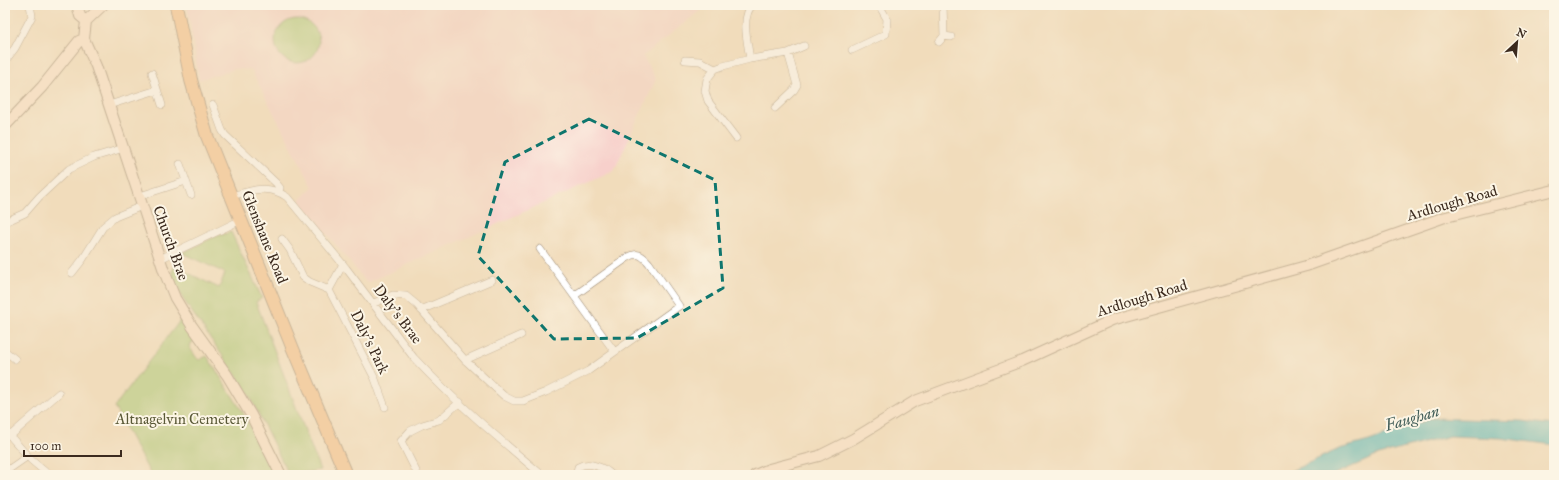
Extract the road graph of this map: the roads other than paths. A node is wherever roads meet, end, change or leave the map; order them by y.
1 (30, 5) edge
2 (77, 5) edge
3 (104, 5) edge
4 (176, 5) edge
5 (753, 5) edge
6 (879, 5) edge
7 (943, 5) edge
8 (86, 21) junction
9 (84, 39) junction
10 (939, 42) dead end
11 (804, 46) dead end
12 (852, 50) dead end
13 (788, 54) junction
14 (750, 59) junction
15 (685, 60) dead end
16 (5, 61) edge
17 (715, 69) junction
18 (152, 73) dead end
19 (157, 90) junction
20 (162, 104) dead end
21 (213, 105) dead end
22 (108, 106) junction
23 (775, 108) dead end
24 (5, 126) edge
25 (736, 138) dead end
26 (124, 148) junction
27 (180, 164) dead end
28 (186, 181) junction
29 (1554, 190) edge
30 (279, 191) junction
31 (191, 195) dead end
32 (232, 196) junction
33 (141, 201) junction
34 (241, 220) junction
35 (5, 222) edge
36 (282, 239) dead end
37 (540, 249) dead end
38 (160, 259) junction
39 (343, 264) junction
40 (72, 273) dead end
41 (492, 280) dead end
42 (329, 290) junction
43 (574, 296) junction
44 (374, 303) junction
45 (421, 310) junction
46 (521, 335) dead end
47 (5, 351) edge
48 (614, 351) junction
49 (15, 359) dead end
50 (465, 360) junction
51 (59, 393) dead end
52 (460, 402) junction
53 (384, 407) dead end
54 (5, 430) edge
55 (10, 436) junction
56 (28, 456) junction
57 (416, 471) dead end
58 (5, 472) edge
59 (49, 475) edge
60 (281, 475) edge
61 (346, 475) edge
62 (542, 475) edge
63 (576, 475) edge
64 (612, 475) edge
65 (754, 475) edge

1 - 16 street
2 - 8 street
3 - 8 street
4 - 32 highway, Glenshane Road
5 - 14 street
6 - 12 street
7 - 10 street
8 - 9 street
9 - 22 street, Church Brae
9 - 24 street
11 - 13 street
13 - 14 street
13 - 23 street
14 - 17 street
15 - 17 street
17 - 25 street
18 - 19 street
19 - 20 street
19 - 22 street
21 - 30 street, Daly's Brae
22 - 26 street, Church Brae
26 - 33 street, Church Brae
26 - 35 street
27 - 28 street
28 - 31 street
28 - 33 street
29 - 65 street, Ardlough Road
30 - 32 street
30 - 39 street, Daly's Brae
32 - 34 highway, Glenshane Road
33 - 38 street, Church Brae
33 - 40 street
34 - 38 street
34 - 61 highway, Glenshane Road
36 - 42 street
37 - 43 street
38 - 60 street, Church Brae
39 - 42 street
39 - 44 street, Daly's Brae
41 - 45 street
42 - 53 street, Daly's Park
43 - 48 street
43 - 48 street
44 - 45 street
44 - 52 street, Daly's Brae
45 - 50 street
46 - 50 street
47 - 49 street
48 - 50 street
51 - 55 street
52 - 57 street
52 - 62 street, Daly's Brae
54 - 55 street
55 - 56 street
56 - 58 street
56 - 59 street
63 - 64 street

